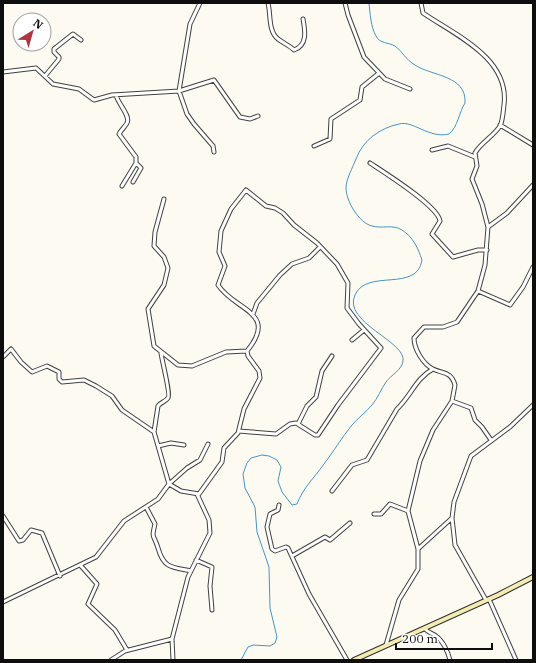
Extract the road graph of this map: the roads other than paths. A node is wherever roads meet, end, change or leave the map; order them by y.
1 (200, 3) edge
2 (268, 3) edge
3 (345, 3) edge
4 (421, 3) edge
5 (303, 19) dead end
6 (81, 40) dead end
7 (3, 72) edge
8 (378, 74) junction
9 (45, 76) junction
10 (410, 89) dead end
11 (179, 91) junction
12 (116, 95) junction
13 (258, 116) dead end
14 (500, 125) junction
15 (533, 145) edge
16 (314, 146) dead end
17 (432, 150) dead end
18 (214, 152) dead end
19 (475, 157) junction
20 (136, 163) junction
21 (370, 163) dead end
22 (133, 182) dead end
23 (533, 185) edge
24 (122, 186) dead end
25 (164, 199) dead end
26 (488, 227) junction
27 (320, 247) junction
28 (487, 250) junction
29 (533, 267) edge
30 (478, 291) junction
31 (253, 314) junction
32 (364, 330) junction
33 (352, 340) dead end
34 (247, 351) junction
35 (162, 353) junction
36 (332, 356) dead end
37 (3, 357) edge
38 (433, 369) junction
39 (452, 401) junction
40 (533, 405) edge
41 (298, 424) junction
42 (239, 431) junction
43 (154, 432) junction
44 (491, 440) junction
45 (208, 444) dead end
46 (184, 445) dead end
47 (158, 446) junction
48 (169, 484) junction
49 (332, 492) dead end
50 (197, 494) junction
51 (279, 504) dead end
52 (146, 507) junction
53 (408, 511) junction
54 (374, 514) dead end
55 (3, 516) edge
56 (452, 518) junction
57 (350, 523) dead end
58 (418, 548) junction
59 (292, 556) junction
60 (196, 560) junction
61 (81, 566) junction
62 (191, 571) junction
63 (60, 576) junction
64 (533, 577) edge
65 (488, 600) junction
66 (3, 602) edge
67 (212, 610) dead end
68 (425, 629) junction
69 (172, 639) junction
70 (386, 645) junction
71 (128, 650) junction
72 (359, 659) edge
73 (111, 660) edge
74 (173, 660) edge
75 (346, 660) edge
76 (354, 660) edge
77 (450, 660) edge
78 (516, 660) edge

1 - 11 street
2 - 5 street
3 - 8 street
4 - 14 street
6 - 9 street
7 - 9 street
8 - 10 street
8 - 16 street
9 - 12 street
11 - 12 street
11 - 13 street
11 - 18 street
12 - 20 street
14 - 15 street
14 - 19 street
17 - 19 street
19 - 26 street
20 - 22 street
20 - 24 street
21 - 28 street
23 - 26 street
25 - 35 street
26 - 28 street
27 - 31 street
27 - 31 street
27 - 32 street
28 - 30 street
29 - 30 street
30 - 38 street
31 - 34 street
32 - 33 street
32 - 41 street
34 - 35 street
34 - 42 street
35 - 43 street
36 - 41 street
37 - 43 street
38 - 39 street
38 - 49 street
39 - 44 street
39 - 53 street
40 - 44 street
41 - 42 street
42 - 50 street
43 - 47 street
44 - 56 street
45 - 48 street
46 - 47 street
47 - 48 street
48 - 50 street
48 - 52 street
50 - 60 street
51 - 59 street
52 - 61 street
52 - 62 street
53 - 54 street
53 - 58 street
55 - 63 street
56 - 58 street
56 - 65 street
57 - 59 street
58 - 70 street
59 - 75 street
60 - 62 street
60 - 67 street
61 - 63 street
61 - 71 street
62 - 69 street
63 - 66 street
64 - 65 street
65 - 68 street
65 - 78 street
68 - 70 street
68 - 77 street
69 - 71 street
69 - 74 street
70 - 72 street
71 - 73 street
72 - 76 street

